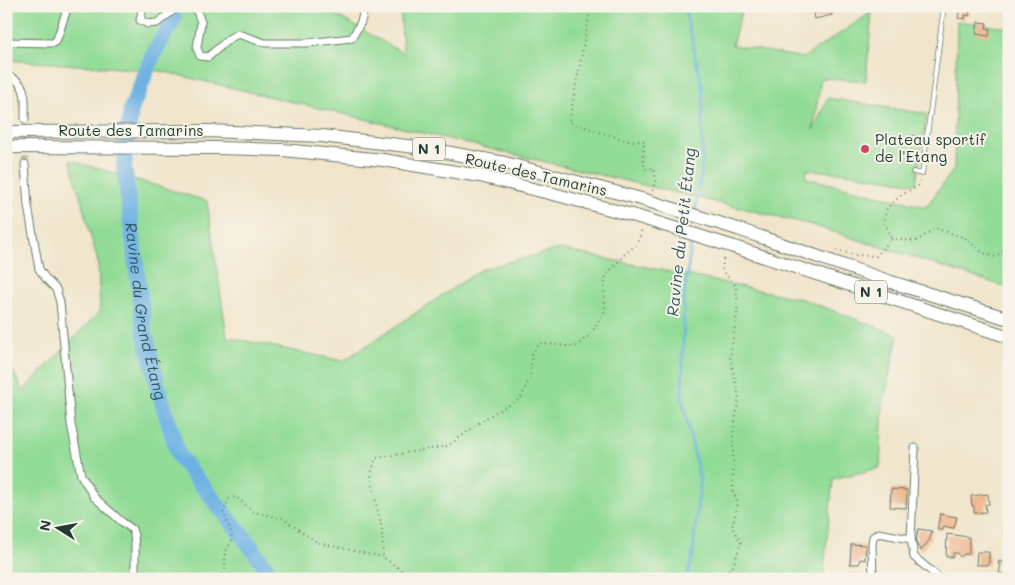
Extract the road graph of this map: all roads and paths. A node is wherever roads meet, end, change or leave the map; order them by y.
1 (68, 6) edge
2 (144, 6) edge
3 (179, 6) edge
4 (192, 6) edge
5 (365, 6) edge
6 (591, 6) edge
7 (944, 6) edge
8 (6, 42) edge
9 (6, 76) edge
10 (25, 119) tunnel mouth
11 (6, 132) edge
12 (912, 138) dead end
13 (927, 140) junction
14 (6, 147) edge
15 (25, 164) tunnel mouth
16 (913, 172) dead end
17 (922, 174) junction
18 (648, 199) junction
19 (641, 221) junction
20 (891, 239) junction
21 (1009, 248) edge
22 (729, 249) junction
23 (834, 250) dead end
24 (1009, 319) edge
25 (1009, 337) edge
26 (915, 448) dead end
27 (911, 539) junction
28 (383, 557) junction
29 (135, 579) edge
30 (221, 579) edge
31 (405, 579) edge
32 (717, 579) edge
33 (873, 579) edge
34 (939, 579) edge

1 - 8 street
2 - 3 street
4 - 5 street
6 - 18 path
7 - 13 lane
9 - 10 street
11 - 18 highway, Route des Tamarins / N 1
12 - 13 lane
13 - 17 lane
14 - 19 highway, Route des Tamarins / N 1
15 - 29 street
16 - 17 lane
17 - 20 path
18 - 24 highway, Route des Tamarins / N 1, bridge
19 - 22 highway, Route des Tamarins / N 1, bridge
19 - 28 path
20 - 21 path
20 - 23 path
22 - 25 highway, Route des Tamarins / N 1
22 - 32 path
26 - 27 street
27 - 33 street
27 - 34 street
28 - 30 path
28 - 31 path

